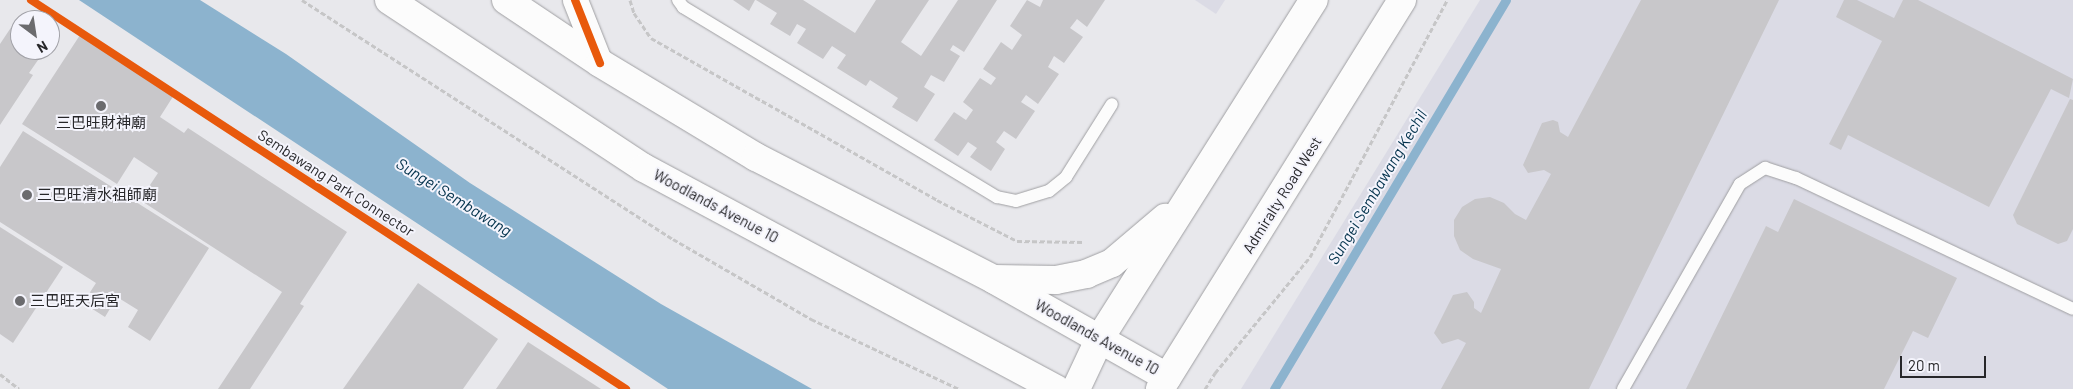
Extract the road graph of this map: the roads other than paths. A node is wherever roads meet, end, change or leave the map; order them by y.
1 (390, 0) edge
2 (506, 0) edge
3 (575, 0) edge
4 (678, 0) edge
5 (1314, 0) edge
6 (1402, 0) edge
7 (600, 63) junction
8 (1112, 104) dead end
9 (1188, 198) junction
10 (993, 279) junction
11 (2073, 309) edge
12 (1100, 338) junction
13 (1164, 383) edge
14 (1057, 389) edge
15 (1076, 389) edge
16 (1623, 389) edge

1 - 14 main road, Woodlands Avenue 10
2 - 7 main road, Woodlands Avenue 10
3 - 7 street
4 - 8 lane
5 - 9 main road
6 - 13 main road, Admiralty Road West
7 - 10 main road, Woodlands Avenue 10
9 - 10 main road
9 - 12 main road
10 - 12 main road, Woodlands Avenue 10
11 - 16 lane
12 - 13 main road, Woodlands Avenue 10
12 - 15 main road

